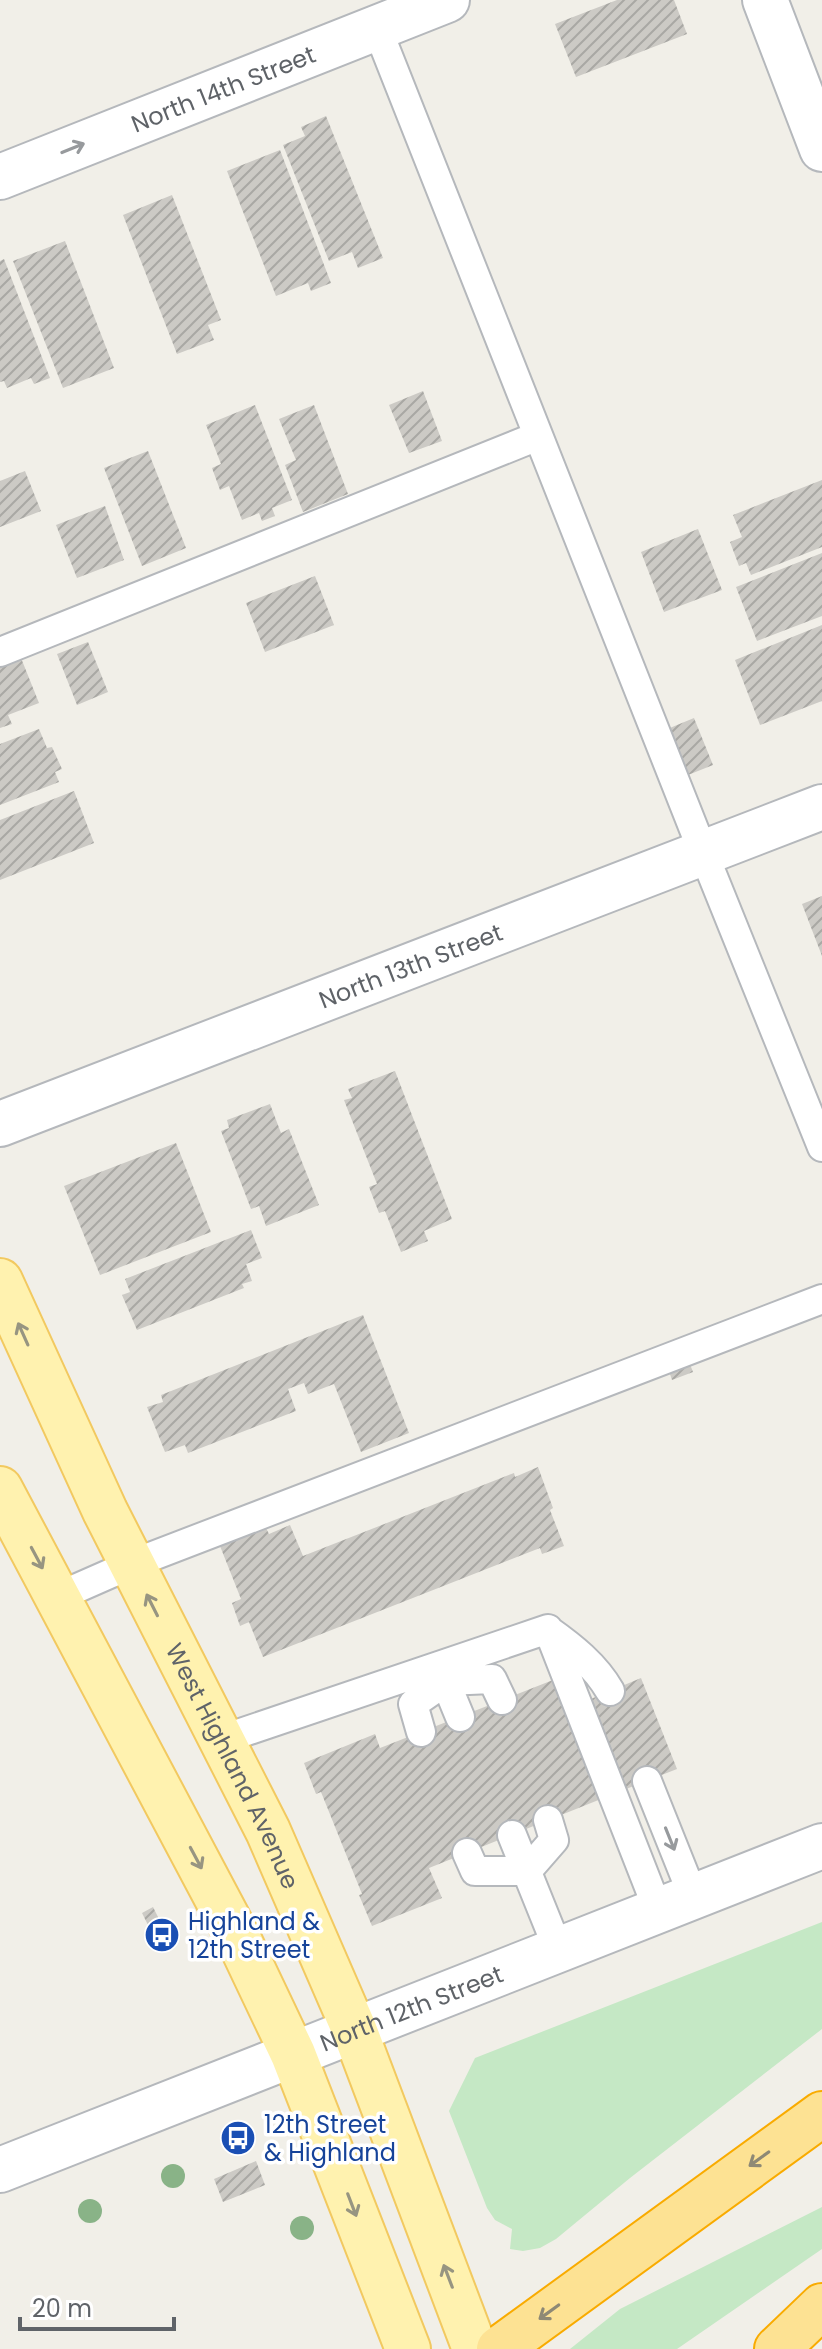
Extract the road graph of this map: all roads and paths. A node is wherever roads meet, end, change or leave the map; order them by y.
1 (447, 0) edge
2 (765, 0) edge
3 (377, 28) junction
4 (822, 149) edge
5 (0, 177) edge
6 (538, 436) junction
7 (0, 652) edge
8 (822, 807) edge
9 (703, 852) junction
10 (0, 1124) edge
11 (822, 1147) edge
12 (0, 1281) edge
13 (822, 1299) edge
14 (0, 1489) edge
15 (132, 1564) junction
16 (57, 1597) junction
17 (548, 1629) junction
18 (442, 1673) junction
19 (610, 1691) dead end
20 (502, 1700) dead end
21 (460, 1717) dead end
22 (421, 1732) dead end
23 (220, 1740) junction
24 (647, 1781) dead end
25 (548, 1820) dead end
26 (512, 1835) dead end
27 (822, 1846) edge
28 (467, 1853) dead end
29 (527, 1871) junction
30 (676, 1903) junction
31 (558, 1949) junction
32 (354, 2029) junction
33 (293, 2054) junction
34 (822, 2114) edge
35 (0, 2170) edge
36 (822, 2306) edge
37 (822, 2339) edge
38 (408, 2349) edge
39 (475, 2349) edge
40 (499, 2349) edge
41 (777, 2349) edge
42 (806, 2349) edge

1 - 3 street, North 14th Street
2 - 4 street
5 -> 3 street, North 14th Street
3 - 6 lane
6 - 7 lane
6 - 9 lane
8 - 9 street, North 13th Street
9 - 10 street, North 13th Street
9 - 11 lane
15 -> 12 main road, West Highland Avenue
13 - 15 lane
14 -> 16 main road
15 - 16 lane
23 -> 15 main road, West Highland Avenue
16 -> 33 main road
17 - 18 lane
17 - 19 lane
17 - 30 lane
18 - 20 lane
18 - 21 lane
18 - 22 lane
18 - 23 lane
23 - 32 main road, West Highland Avenue
24 -> 30 lane
25 - 29 lane
26 - 29 lane
27 - 30 street, North 12th Street
28 - 29 lane
29 - 31 lane
30 - 31 street, North 12th Street
31 - 32 street, North 12th Street
32 - 33 street, North 12th Street
39 -> 32 main road, West Highland Avenue
33 - 35 street, North 12th Street
33 -> 38 main road
34 -> 40 highway
36 - 41 highway
37 - 42 highway

